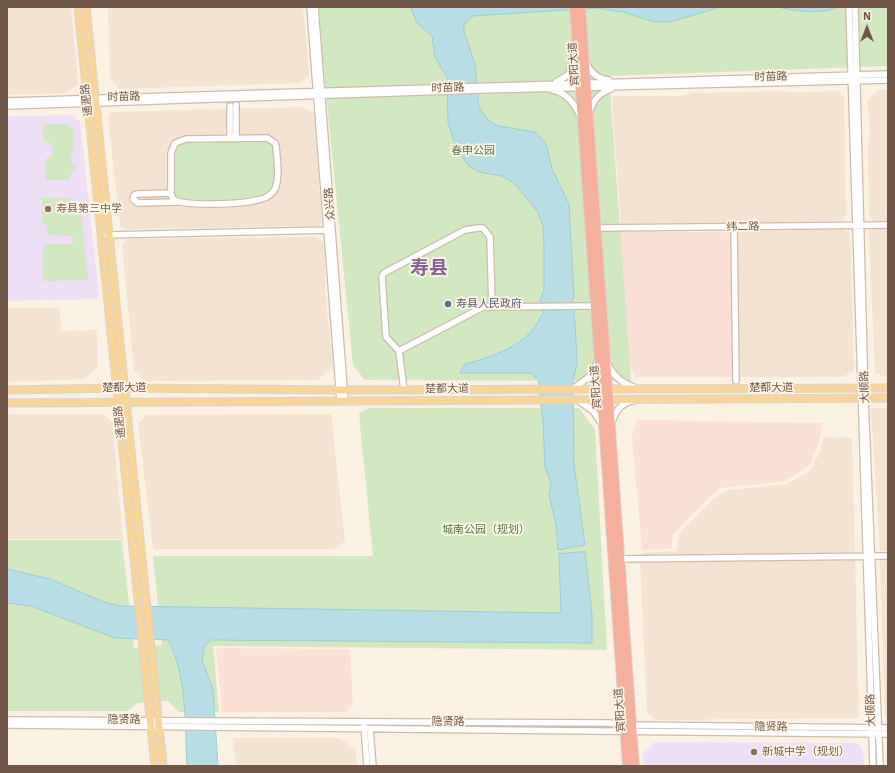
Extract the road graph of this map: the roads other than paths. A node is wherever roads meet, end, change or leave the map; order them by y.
1 (78, 7) edge
2 (86, 7) edge
3 (310, 7) edge
4 (315, 7) edge
5 (574, 7) edge
6 (581, 7) edge
7 (849, 7) edge
8 (855, 7) edge
9 (579, 22) junction
10 (581, 50) junction
11 (888, 74) edge
12 (854, 75) junction
13 (888, 80) edge
14 (857, 82) junction
15 (619, 84) junction
16 (583, 85) junction
17 (550, 86) junction
18 (319, 95) junction
19 (7, 101) edge
20 (87, 101) junction
21 (96, 101) junction
22 (7, 106) edge
23 (232, 106) dead end
24 (586, 124) junction
25 (233, 139) junction
26 (171, 193) junction
27 (177, 202) junction
28 (888, 225) edge
29 (858, 226) junction
30 (597, 228) junction
31 (734, 229) dead end
32 (330, 230) junction
33 (105, 235) junction
34 (596, 306) junction
35 (492, 307) junction
36 (399, 350) junction
37 (602, 355) junction
38 (736, 381) dead end
39 (116, 388) junction
40 (124, 388) junction
41 (573, 388) junction
42 (605, 388) junction
43 (638, 388) junction
44 (703, 388) junction
45 (732, 388) junction
46 (865, 388) junction
47 (888, 388) edge
48 (7, 390) edge
49 (344, 390) junction
50 (404, 390) junction
51 (865, 398) junction
52 (888, 398) edge
53 (704, 399) junction
54 (733, 399) junction
55 (576, 400) junction
56 (605, 400) junction
57 (639, 400) junction
58 (342, 401) junction
59 (7, 403) edge
60 (118, 403) junction
61 (126, 403) junction
62 (608, 431) junction
63 (869, 556) junction
64 (888, 556) edge
65 (617, 559) junction
66 (7, 720) edge
67 (364, 720) junction
68 (151, 723) junction
69 (159, 723) junction
70 (7, 725) edge
71 (628, 728) junction
72 (888, 728) edge
73 (367, 729) junction
74 (872, 731) junction
75 (878, 731) junction
76 (888, 734) edge
77 (155, 766) edge
78 (163, 766) edge
79 (367, 766) edge
80 (373, 766) edge
81 (627, 766) edge
82 (635, 766) edge
83 (873, 766) edge
84 (880, 766) edge

1 - 20 main road, 通淝路
2 - 21 main road, 通淝路
3 - 18 street, 众兴路
4 - 18 street, 众兴路
5 - 9 highway, 宾阳大道
6 - 9 highway, 宾阳大道
7 - 12 street, 大顺路
8 - 12 street, 大顺路
9 - 10 highway, 宾阳大道
10 - 15 street
10 - 16 highway, 宾阳大道
10 - 17 street
11 - 12 street, 时苗路
12 - 14 street, 大顺路
12 - 15 street, 时苗路
12 - 29 street, 大顺路
13 - 14 street, 时苗路
14 - 15 street, 时苗路
14 - 29 street, 大顺路
15 - 16 street, 时苗路
15 - 24 street
16 - 17 street, 时苗路
16 - 24 highway, 宾阳大道
17 - 18 street, 时苗路
17 - 24 street
18 - 21 street, 时苗路
18 - 32 street, 众兴路
19 - 20 street, 时苗路
20 - 21 street, 时苗路
20 - 22 street, 时苗路
20 - 33 main road, 通淝路
21 - 33 main road, 通淝路
23 - 25 street
24 - 30 highway, 宾阳大道
24 - 34 highway, 宾阳大道
25 - 26 street
25 - 27 street
26 - 27 street
26 - 27 street
28 - 29 street, 纬二路
29 - 30 street, 纬二路
29 - 46 street, 大顺路
29 - 63 street, 大顺路
30 - 37 highway, 宾阳大道
31 - 38 street
32 - 33 street
32 - 49 street, 众兴路
32 - 58 street, 众兴路
33 - 39 main road, 通淝路
33 - 40 main road, 通淝路
34 - 35 street
34 - 37 highway, 宾阳大道
35 - 36 street
35 - 36 street
36 - 50 street
37 - 41 street
37 - 42 highway, 宾阳大道
37 - 43 street
39 - 40 main road, 楚都大道
39 - 48 main road, 楚都大道
39 - 60 main road, 通淝路
40 - 49 main road, 楚都大道
40 - 61 main road, 通淝路
41 - 42 main road, 楚都大道
41 - 50 main road, 楚都大道
42 - 43 main road, 楚都大道
42 - 56 highway, 宾阳大道
43 - 44 main road, 楚都大道
44 - 45 main road, 楚都大道
44 - 53 main road
45 - 46 main road, 楚都大道
45 - 54 main road
46 - 47 main road, 楚都大道
46 - 51 street, 大顺路
49 - 50 main road, 楚都大道
49 - 58 street, 众兴路
51 - 52 main road, 楚都大道
51 - 54 main road, 楚都大道
51 - 63 street, 大顺路
53 - 54 main road, 楚都大道
53 - 57 main road, 楚都大道
55 - 56 main road, 楚都大道
55 - 58 main road, 楚都大道
55 - 62 street
56 - 57 main road, 楚都大道
56 - 62 highway, 宾阳大道
57 - 62 street
58 - 61 main road, 楚都大道
59 - 60 main road, 楚都大道
60 - 61 main road, 楚都大道
60 - 68 main road, 通淝路
61 - 69 main road, 通淝路
62 - 65 highway, 宾阳大道
63 - 64 street
63 - 65 street
63 - 74 street, 大顺路
63 - 75 street, 大顺路
65 - 71 highway, 宾阳大道
66 - 68 street, 隐贤路
67 - 69 street, 隐贤路
67 - 71 street, 隐贤路
67 - 73 street
68 - 69 street, 隐贤路
68 - 70 street, 隐贤路
68 - 77 main road, 通淝路
69 - 73 street, 隐贤路
69 - 78 main road, 通淝路
71 - 73 street, 隐贤路
71 - 74 street, 隐贤路
71 - 81 highway, 宾阳大道
71 - 82 highway, 宾阳大道
72 - 75 street, 隐贤路
73 - 79 street
73 - 80 street
74 - 75 street, 隐贤路
74 - 83 street, 大顺路
75 - 76 street, 隐贤路
75 - 84 street, 大顺路

